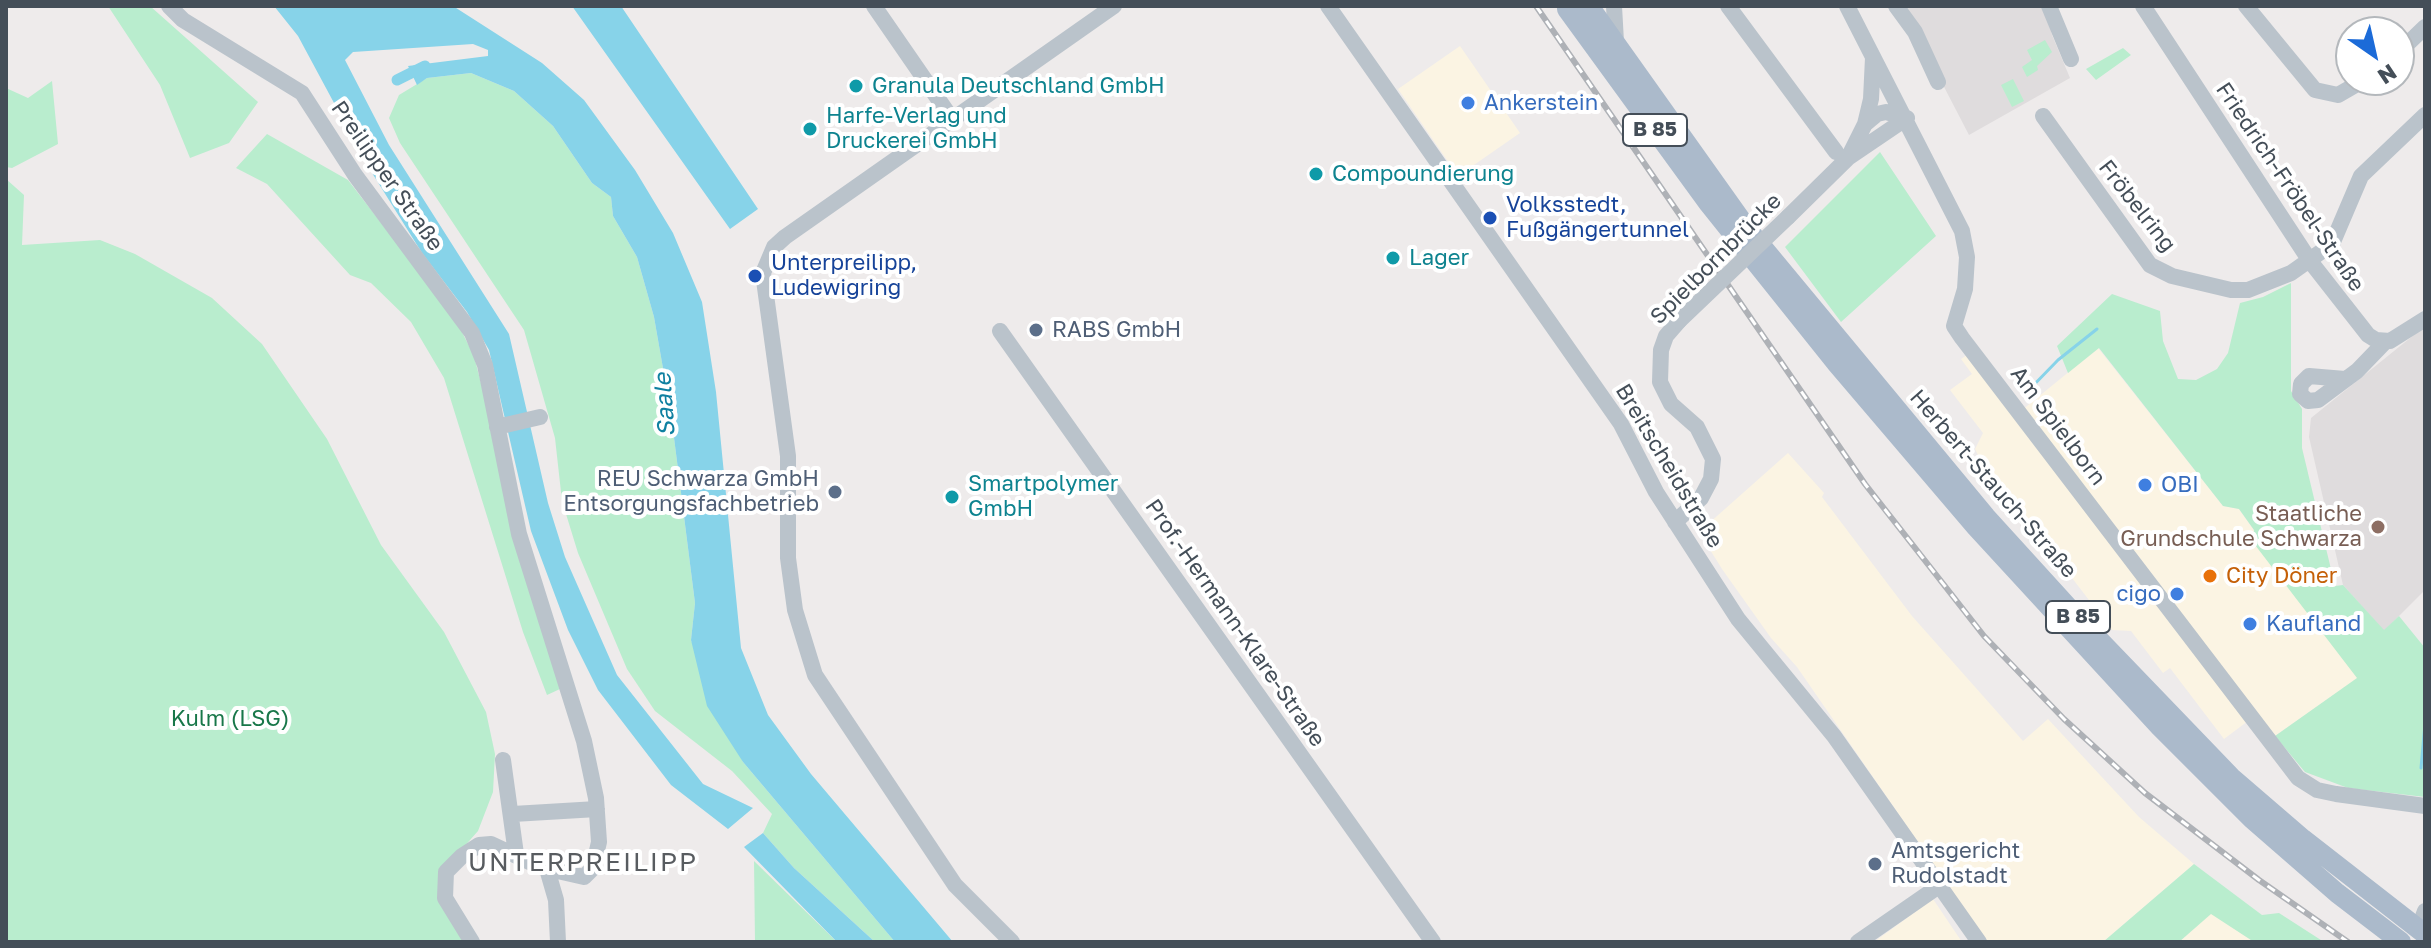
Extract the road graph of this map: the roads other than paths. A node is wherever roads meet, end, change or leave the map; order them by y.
1 (169, 6) edge
2 (874, 6) edge
3 (1114, 6) edge
4 (1328, 6) edge
5 (1614, 6) edge
6 (1728, 6) edge
7 (1847, 6) edge
8 (1896, 6) edge
9 (2049, 6) edge
10 (2143, 6) edge
11 (2246, 6) edge
12 (1576, 10) edge
13 (1616, 44) junction
14 (1873, 52) junction
15 (2071, 59) dead end
16 (1938, 82) dead end
17 (2335, 94) edge
18 (2425, 115) edge
19 (2043, 116) dead end
20 (1907, 118) junction
21 (952, 119) junction
22 (1865, 124) junction
23 (1842, 155) junction
24 (2310, 261) junction
25 (2425, 319) edge
26 (1000, 331) dead end
27 (2385, 342) junction
28 (2345, 379) dead end
29 (537, 418) dead end
30 (500, 426) junction
31 (1675, 522) junction
32 (503, 760) dead end
33 (2425, 806) edge
34 (597, 809) junction
35 (513, 814) junction
36 (516, 854) junction
37 (547, 869) junction
38 (1939, 886) junction
39 (2422, 929) edge
40 (2397, 938) edge
41 (472, 942) edge
42 (558, 942) edge
43 (1012, 942) edge
44 (1433, 942) edge
45 (1858, 942) edge
46 (1979, 942) edge

1 - 30 street, Preilipper Straße
2 - 21 street
3 - 21 street
4 - 31 street, Breitscheidstraße
5 - 13 street
6 - 23 street
7 - 14 street
8 - 16 street
9 - 15 street
10 - 24 street, Friedrich-Fröbel-Straße
11 - 17 street
12 - 13 main road, Herbert-Stauch-Straße / B 85
12 - 40 main road, Herbert-Stauch-Straße / B 85
13 - 39 main road, Herbert-Stauch-Straße / B 85
14 - 20 street
14 - 22 street, Spielbornbrücke
18 - 24 street, Fröbelring
19 - 24 street, Fröbelring
20 - 22 street
20 - 23 street, Spielbornbrücke
20 - 33 street, Am Spielborn
21 - 43 street
22 - 23 street, Spielbornbrücke
23 - 31 street, Spielbornbrücke, bridge
24 - 27 street, Friedrich-Fröbel-Straße
25 - 27 street
26 - 44 street, Prof.-Hermann-Klare-Straße
27 - 28 street
29 - 30 street
30 - 34 street, Preilipper Straße
31 - 38 street, Breitscheidstraße
32 - 35 street
34 - 35 street
34 - 37 street
35 - 36 street
36 - 37 street
36 - 41 street
37 - 42 street
38 - 45 street
38 - 46 street, Breitscheidstraße
39 - 40 main road

